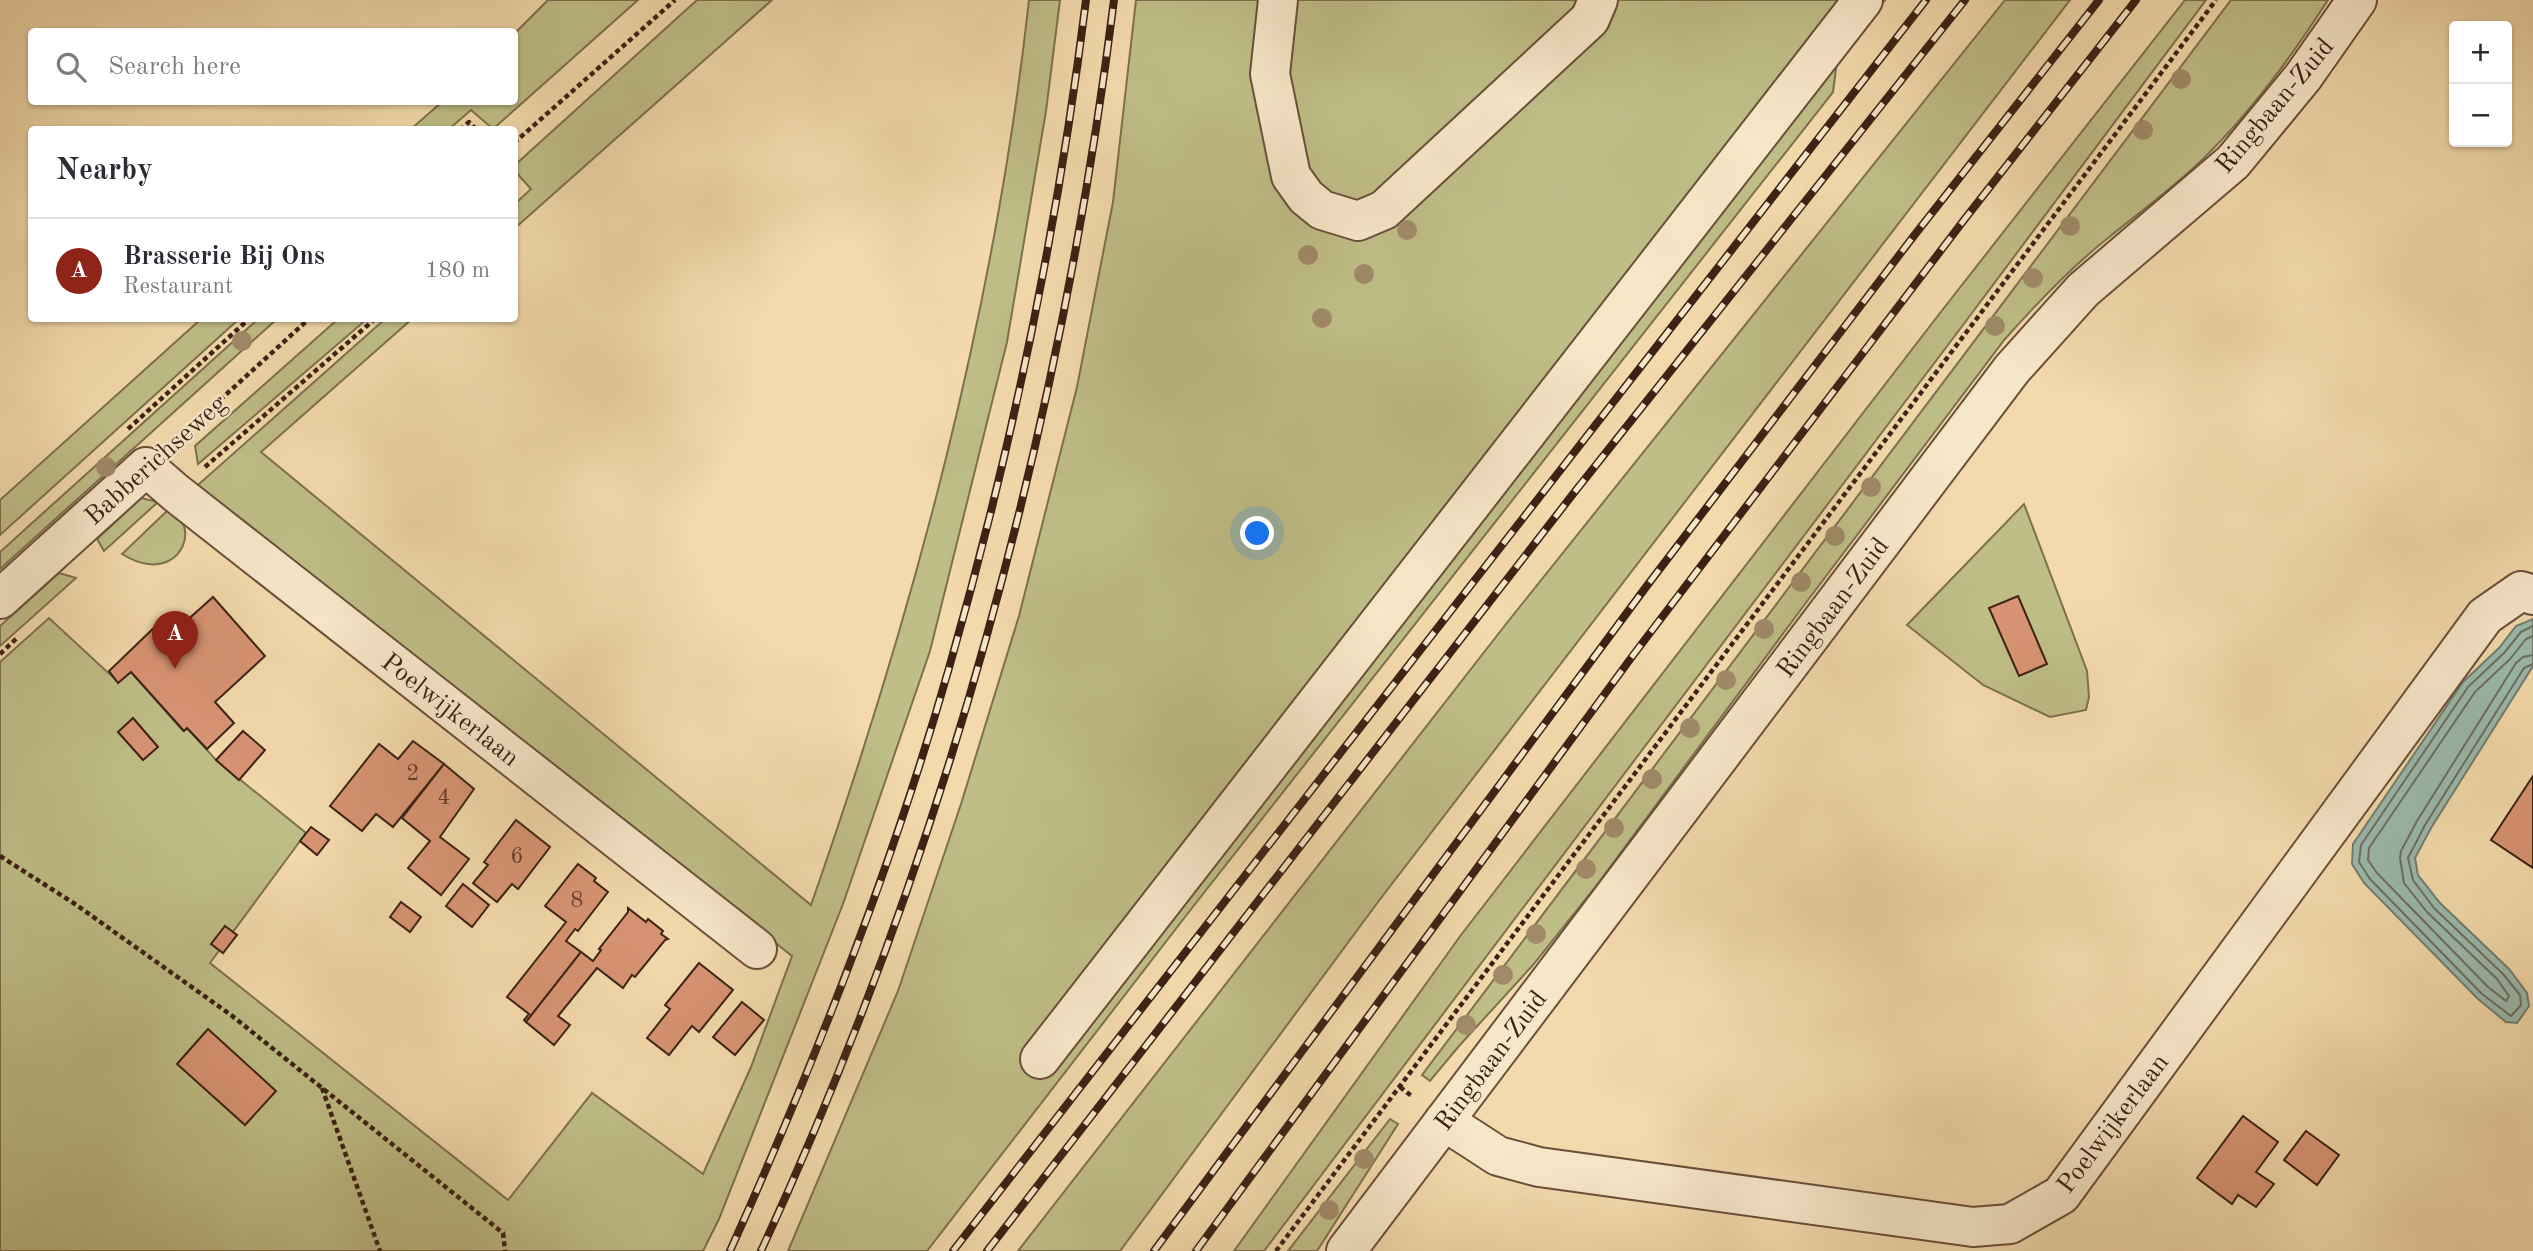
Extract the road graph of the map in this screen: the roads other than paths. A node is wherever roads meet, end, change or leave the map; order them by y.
1 (1278, 0) edge
2 (1598, 0) edge
3 (1863, 0) edge
4 (2357, 0) edge
5 (146, 467) joint
6 (2533, 595) edge
7 (0, 599) edge
8 (757, 949) dead end
9 (1040, 1059) dead end
10 (1444, 1121) junction
11 (1346, 1251) edge

1 - 2 street
3 - 9 street
4 - 10 street, Ringbaan-Zuid
5 - 7 street, Babberichseweg
5 - 8 street, Poelwijkerlaan
6 - 10 street, Poelwijkerlaan
10 - 11 street, Ringbaan-Zuid

